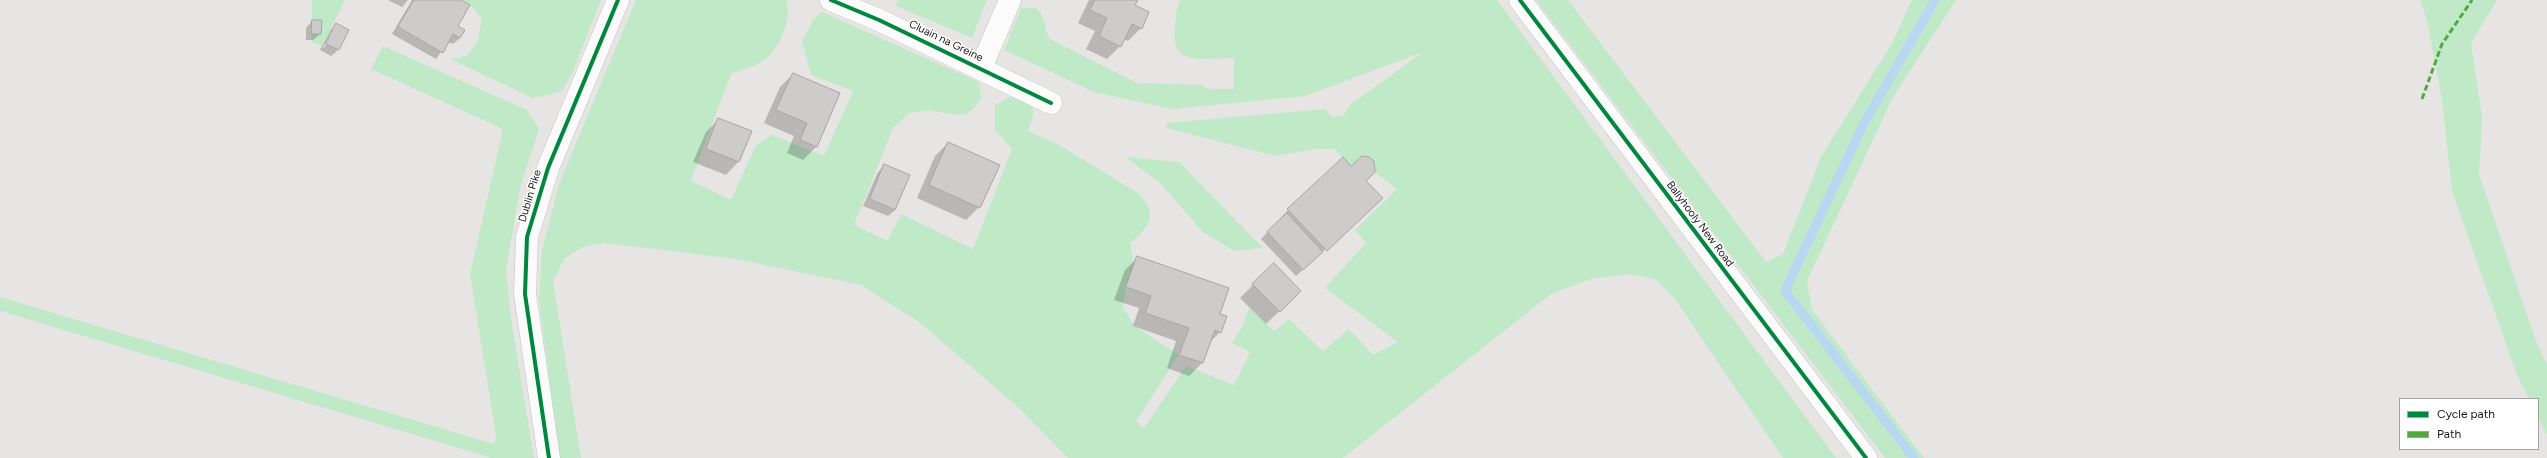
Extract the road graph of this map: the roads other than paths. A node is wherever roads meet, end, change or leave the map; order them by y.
1 (618, 0) edge
2 (831, 0) edge
3 (1010, 0) edge
4 (1520, 0) edge
5 (981, 68) junction
6 (1051, 102) dead end
7 (549, 458) edge
8 (1866, 458) edge

1 - 7 street, Dublin Pike
2 - 5 street, Cluain na Greine
3 - 5 street, Cluain na Greine
4 - 8 street, Ballyhooly New Road
5 - 6 street, Cluain na Greine

